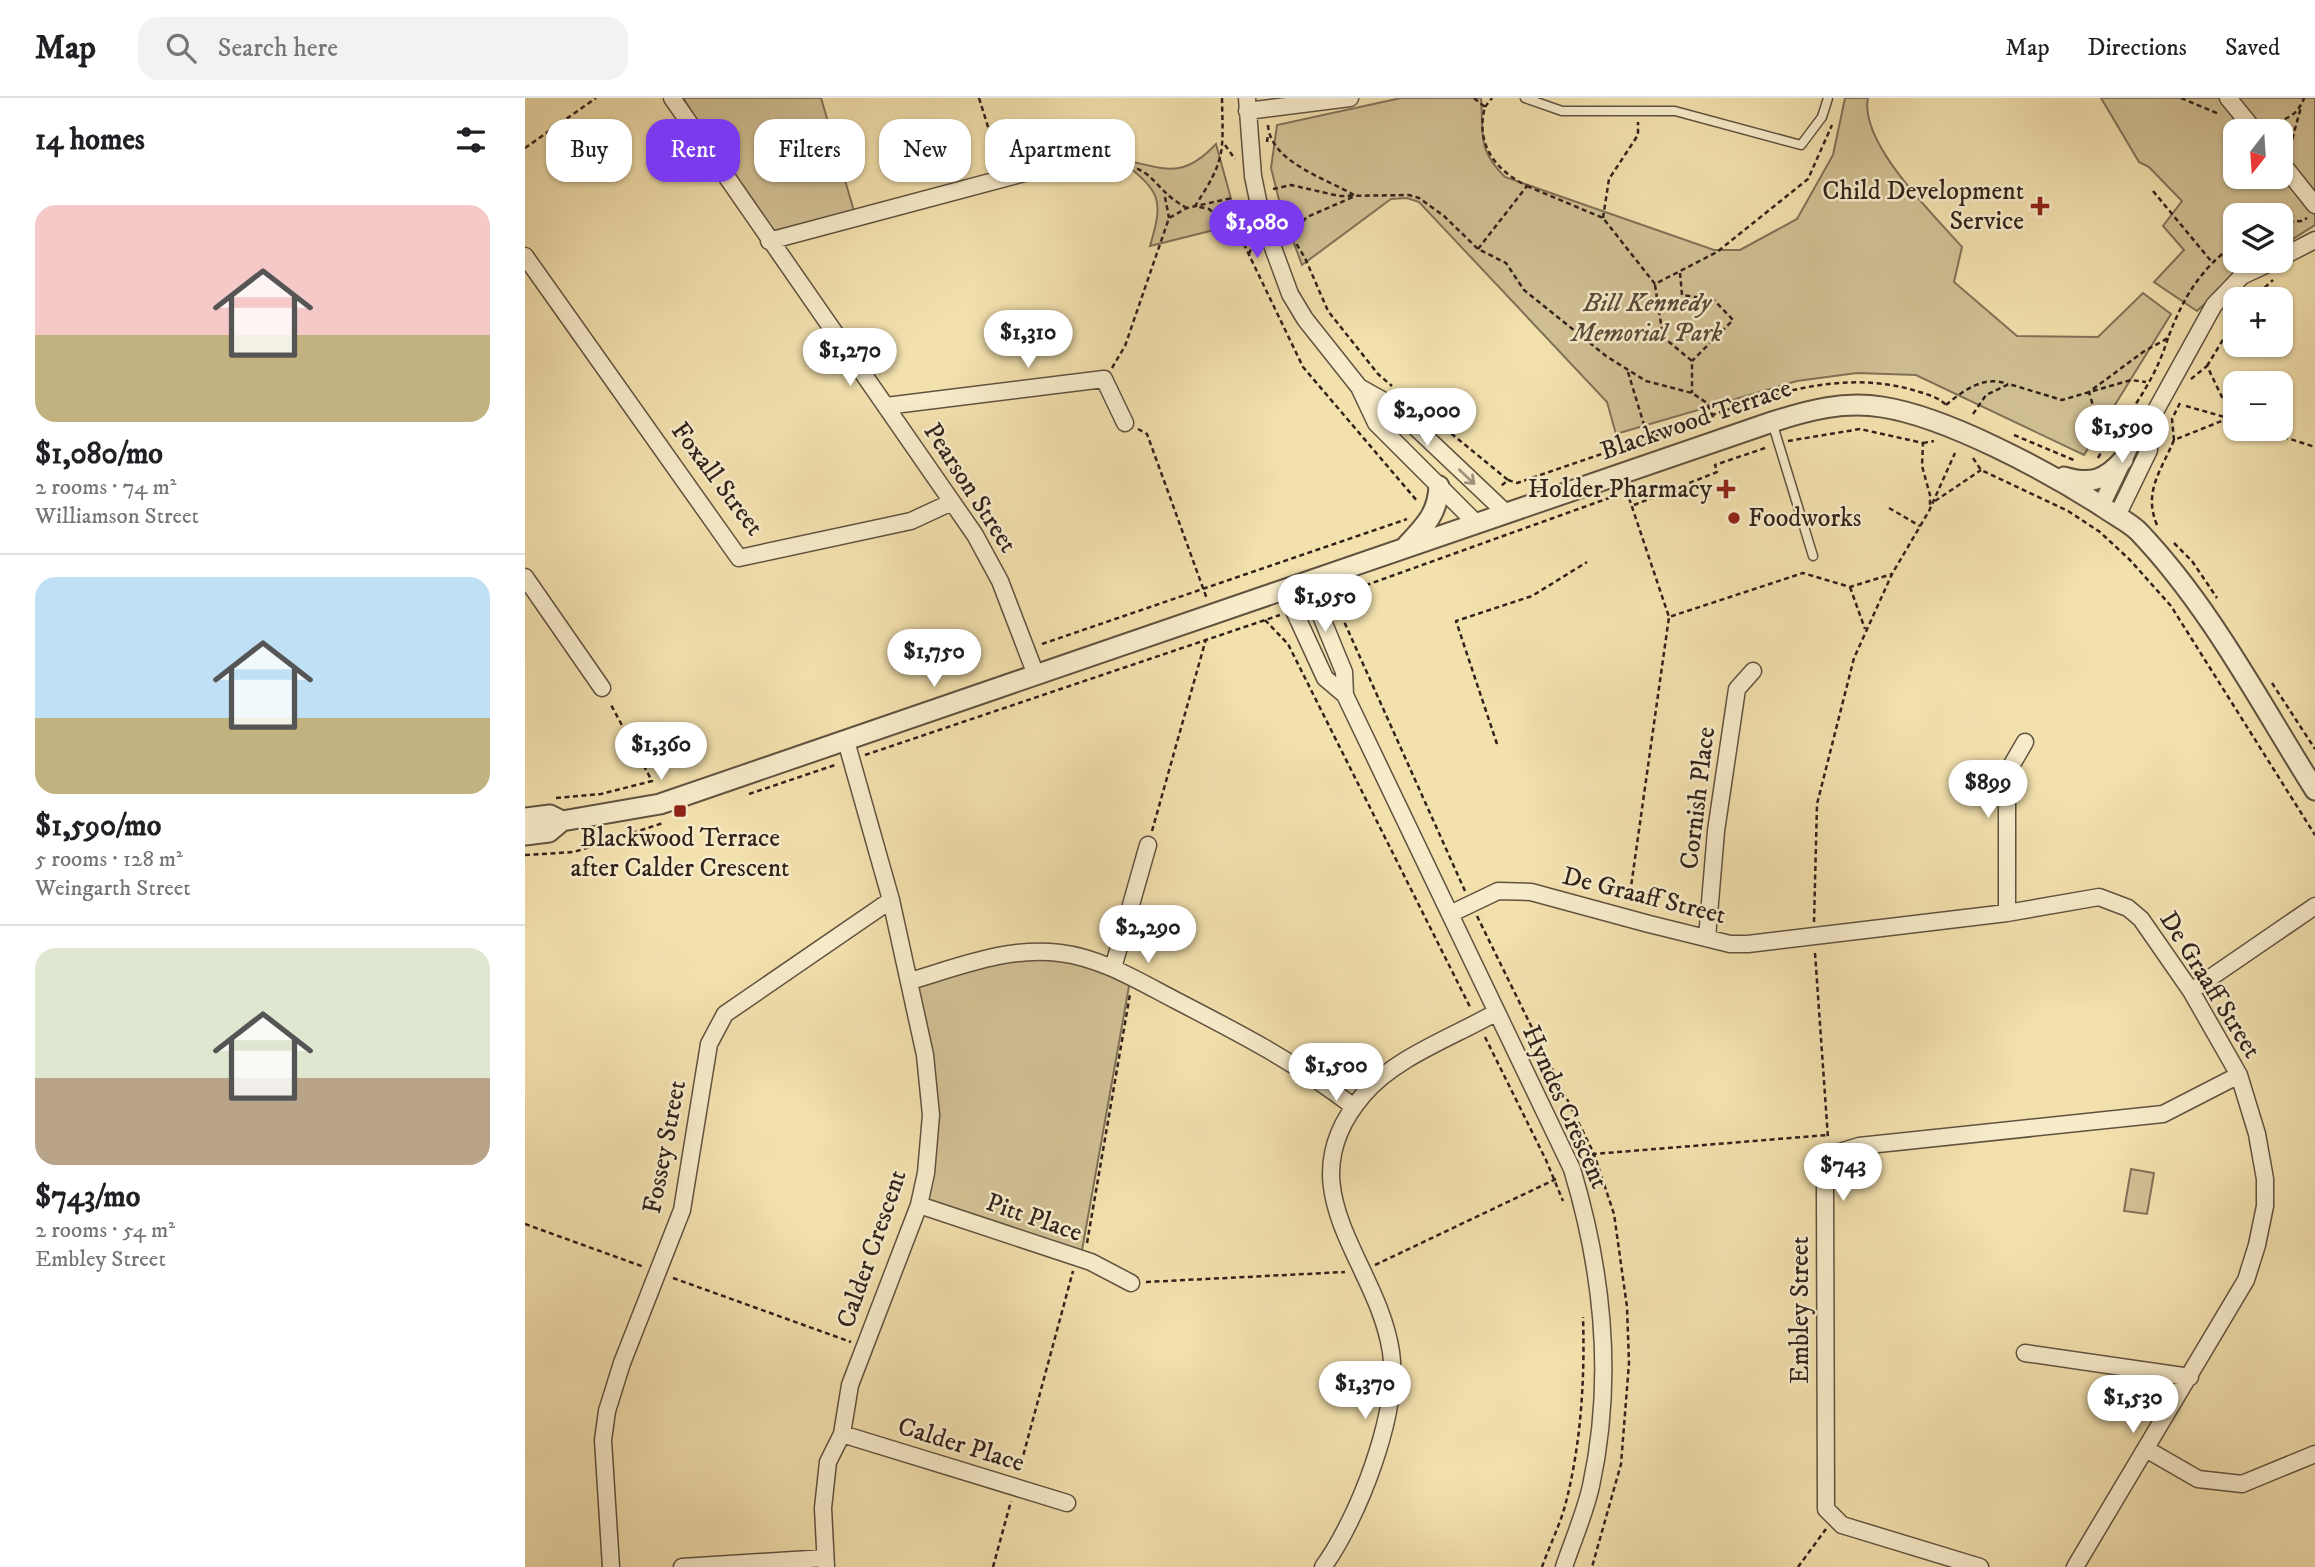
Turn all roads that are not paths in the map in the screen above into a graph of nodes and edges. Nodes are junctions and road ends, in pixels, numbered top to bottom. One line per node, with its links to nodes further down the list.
1 (672, 98): 12 (street, Pearson Street)
2 (1350, 98): 6 (street)
3 (1525, 98): 4 (lane)
4 (1828, 98)
5 (2228, 98): 7 (street)
6 (1247, 104): 16 (street)
7 (2252, 119)
8 (2293, 172): 10 (street)
9 (989, 182): 12 (street)
10 (2315, 205)
11 (2315, 240): 13 (street)
12 (769, 242): 17 (street, Pearson Street)
13 (2293, 251)
14 (525, 256): 24 (street, Foxall Street)
15 (2255, 273): 18 (street)
16 (1359, 387): 23 (street); 26 (street, one-way to 26)
17 (885, 406): 20 (street); 24 (street, Pearson Street)
18 (2151, 419): 21 (street); 25 (street)
19 (1772, 422): 22 (street, Blackwood Terrace); 26 (street, Blackwood Terrace); 29 (lane)
20 (1125, 423)
21 (2123, 460): 22 (street); 25 (street)
22 (2042, 471): 25 (street, Blackwood Terrace)
23 (1440, 486): 27 (street); 28 (street)
24 (952, 502): 34 (street, Pearson Street)
25 (2109, 511): 39 (street, Blackwood Terrace)
26 (1506, 513): 27 (street, Blackwood Terrace)
27 (1476, 523): 28 (street, Blackwood Terrace)
28 (1403, 548): 31 (street, Blackwood Terrace)
29 (1813, 556)
30 (525, 578): 35 (street)
31 (1307, 582): 32 (street, Blackwood Terrace); 36 (street, Hyndes Crescent)
32 (1284, 589): 34 (street, Blackwood Terrace); 36 (street, Hyndes Crescent)
33 (1753, 671): 48 (street, Cornish Place)
34 (1036, 675): 38 (street, Blackwood Terrace)
35 (602, 688)
36 (1345, 695): 47 (street, Hyndes Crescent)
37 (2025, 742): 46 (street)
38 (849, 750): 41 (street, Blackwood Terrace); 44 (street, Calder Crescent)
39 (2315, 790)
40 (525, 818): 41 (street, Blackwood Terrace)
41 (562, 821): 42 (street, Blackwood Terrace)
42 (525, 835)
43 (1148, 845): 49 (street)
44 (891, 900): 50 (street, Calder Crescent); 64 (street, Fossey Street)
45 (2315, 906): 51 (street)
46 (2007, 913): 48 (street, De Graaff Street); 51 (street, De Graaff Street)
47 (1450, 914): 48 (street, De Graaff Street); 52 (street, Hyndes Crescent)
48 (1707, 938)
49 (1113, 968): 50 (street); 54 (street)
50 (910, 981): 55 (street, Calder Crescent)
51 (2190, 991): 53 (street, De Graaff Street)
52 (1495, 1013): 54 (street); 67 (street, Hyndes Crescent)
53 (2239, 1074): 58 (street, De Graaff Street); 68 (street, Embley Street)
54 (1355, 1107): 66 (street)
55 (919, 1205): 56 (street, Pitt Place); 59 (street, Calder Crescent)
56 (1131, 1283)
57 (2025, 1353): 58 (street)
58 (2190, 1377): 60 (street, De Graaff Street)
59 (842, 1434): 62 (street, Calder Place); 63 (street, Calder Crescent)
60 (2146, 1449): 61 (street); 69 (street, De Graaff Street)
61 (2315, 1454)
62 (1067, 1503)
63 (826, 1562): 65 (street)
64 (611, 1567)
65 (682, 1567)
66 (1323, 1567)
67 (1564, 1567)
68 (1980, 1567)
69 (2075, 1567)

